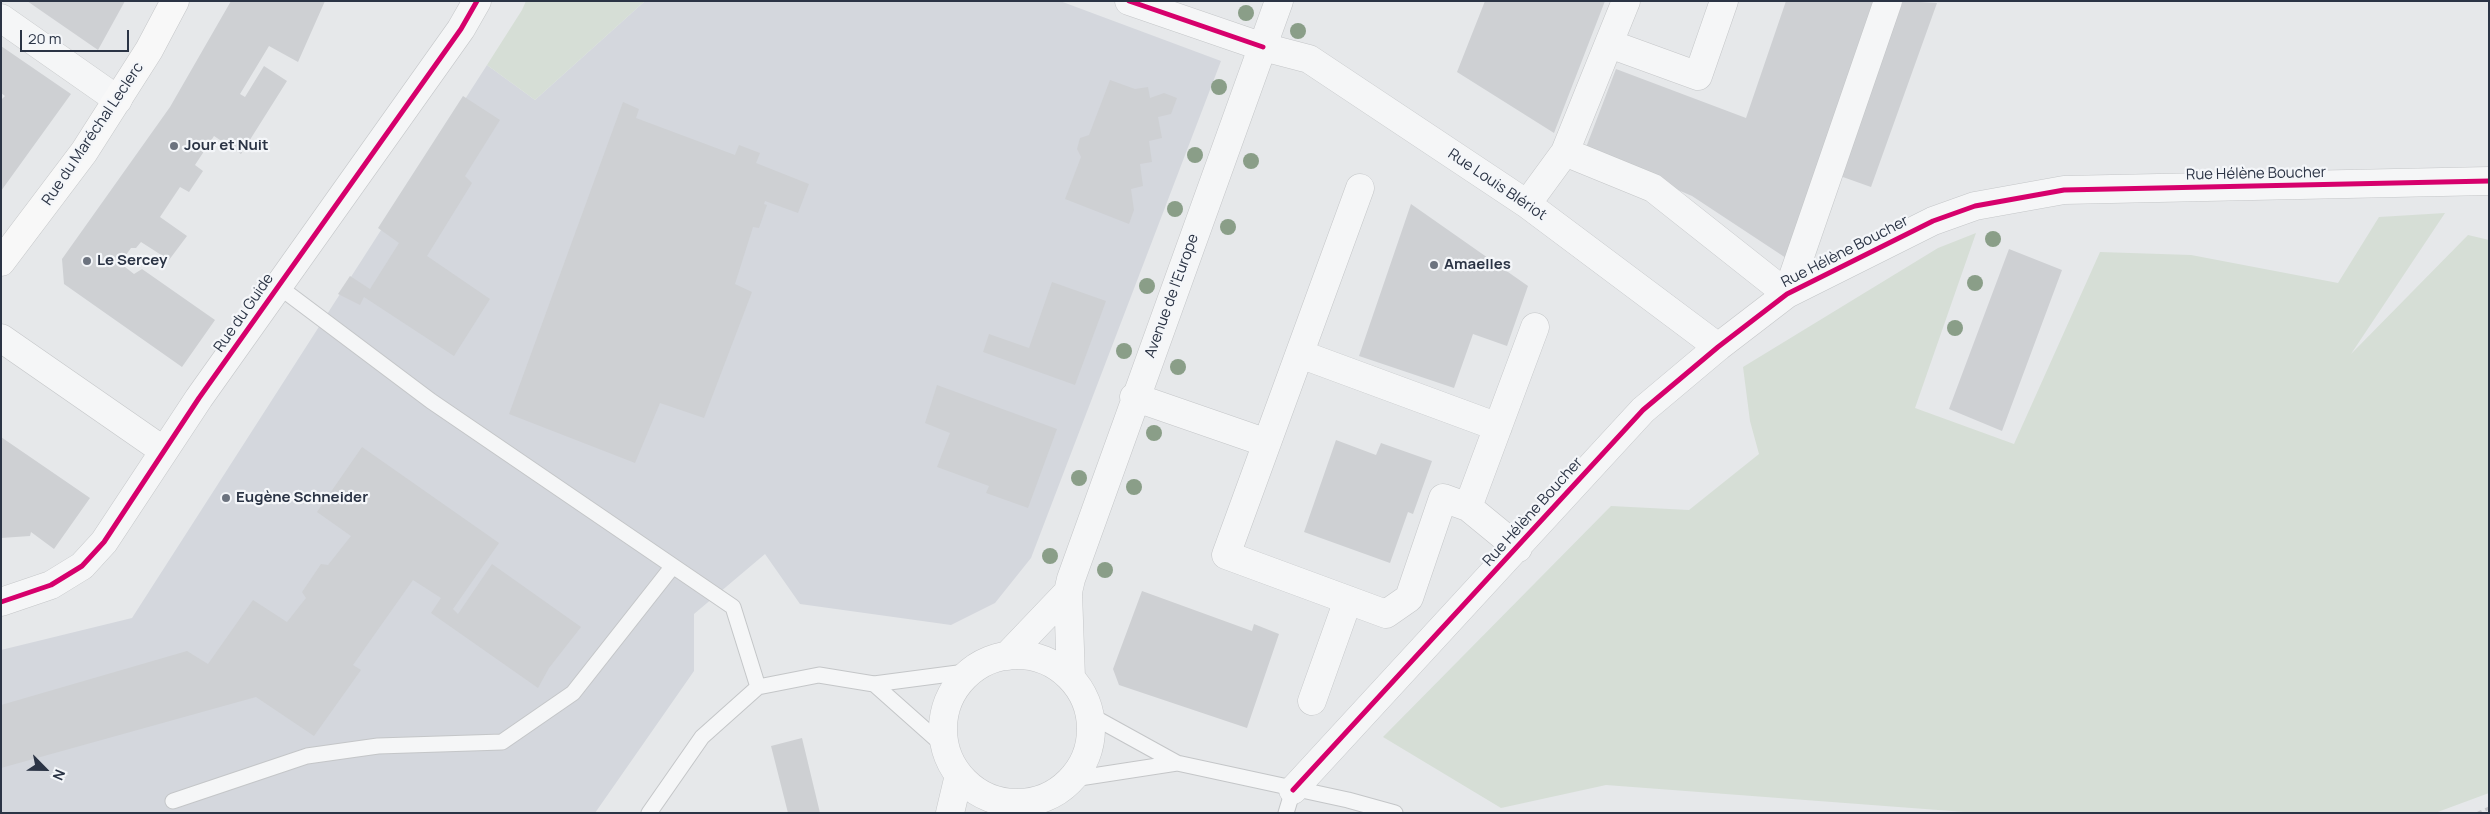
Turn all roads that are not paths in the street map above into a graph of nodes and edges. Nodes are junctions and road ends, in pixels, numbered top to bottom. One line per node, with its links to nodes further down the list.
1 (175, 1): 11 (main road, Rue du Maréchal Leclerc)
2 (478, 1): 17 (street, Rue du Guide)
3 (1129, 1): 10 (street, Rue Louis Blériot)
4 (1280, 1): 10 (street, Avenue de l'Europe)
5 (1626, 1): 9 (street)
6 (1724, 1): 9 (street)
7 (1888, 1): 18 (street)
8 (1, 18): 11 (street)
9 (1610, 44): 12 (street)
10 (1263, 47): 15 (street, Rue Louis Blériot); 23 (street, Avenue de l'Europe)
11 (118, 100): 16 (main road, Rue du Maréchal Leclerc)
12 (1565, 152): 15 (street); 18 (street)
13 (2489, 181): 18 (street, Rue Hélène Boucher)
14 (1360, 188): 22 (street)
15 (1527, 204): 21 (street, Rue Louis Blériot)
16 (1, 262)
17 (278, 286): 26 (street, Rue du Guide); 29 (lane)
18 (1787, 294): 21 (street, Rue Hélène Boucher)
19 (1535, 327): 24 (street)
20 (1, 338): 26 (street)
21 (1718, 347): 28 (street, Rue Hélène Boucher)
22 (1300, 354): 24 (street); 25 (street)
23 (1134, 398): 25 (street); 30 (street, Avenue de l'Europe)
24 (1498, 427): 27 (street)
25 (1267, 443): 31 (street)
26 (164, 451): 32 (street, Rue du Guide)
27 (1468, 506): 28 (street); 31 (street)
28 (1518, 548): 45 (street, Rue Hélène Boucher)
29 (673, 566): 37 (lane); 44 (lane)
30 (1068, 592): 33 (street, Avenue de l'Europe); 35 (street, Avenue de l'Europe)
31 (1348, 600): 38 (street)
32 (1, 602)
33 (1007, 656): 34 (street); 35 (street)
34 (973, 670): 36 (lane); 40 (street)
35 (1071, 678): 39 (street)
36 (874, 684): 37 (lane); 40 (lane)
37 (758, 686): 47 (lane)
38 (1312, 701)
39 (1090, 715): 41 (lane); 43 (street)
40 (946, 748): 42 (street)
41 (1177, 763): 43 (lane); 45 (lane)
42 (959, 776): 46 (street); 48 (street)
43 (1073, 779): 46 (street)
44 (173, 801)
45 (1289, 801): 49 (lane)
46 (1013, 808)
47 (648, 813)
48 (950, 813)
49 (1395, 813)

